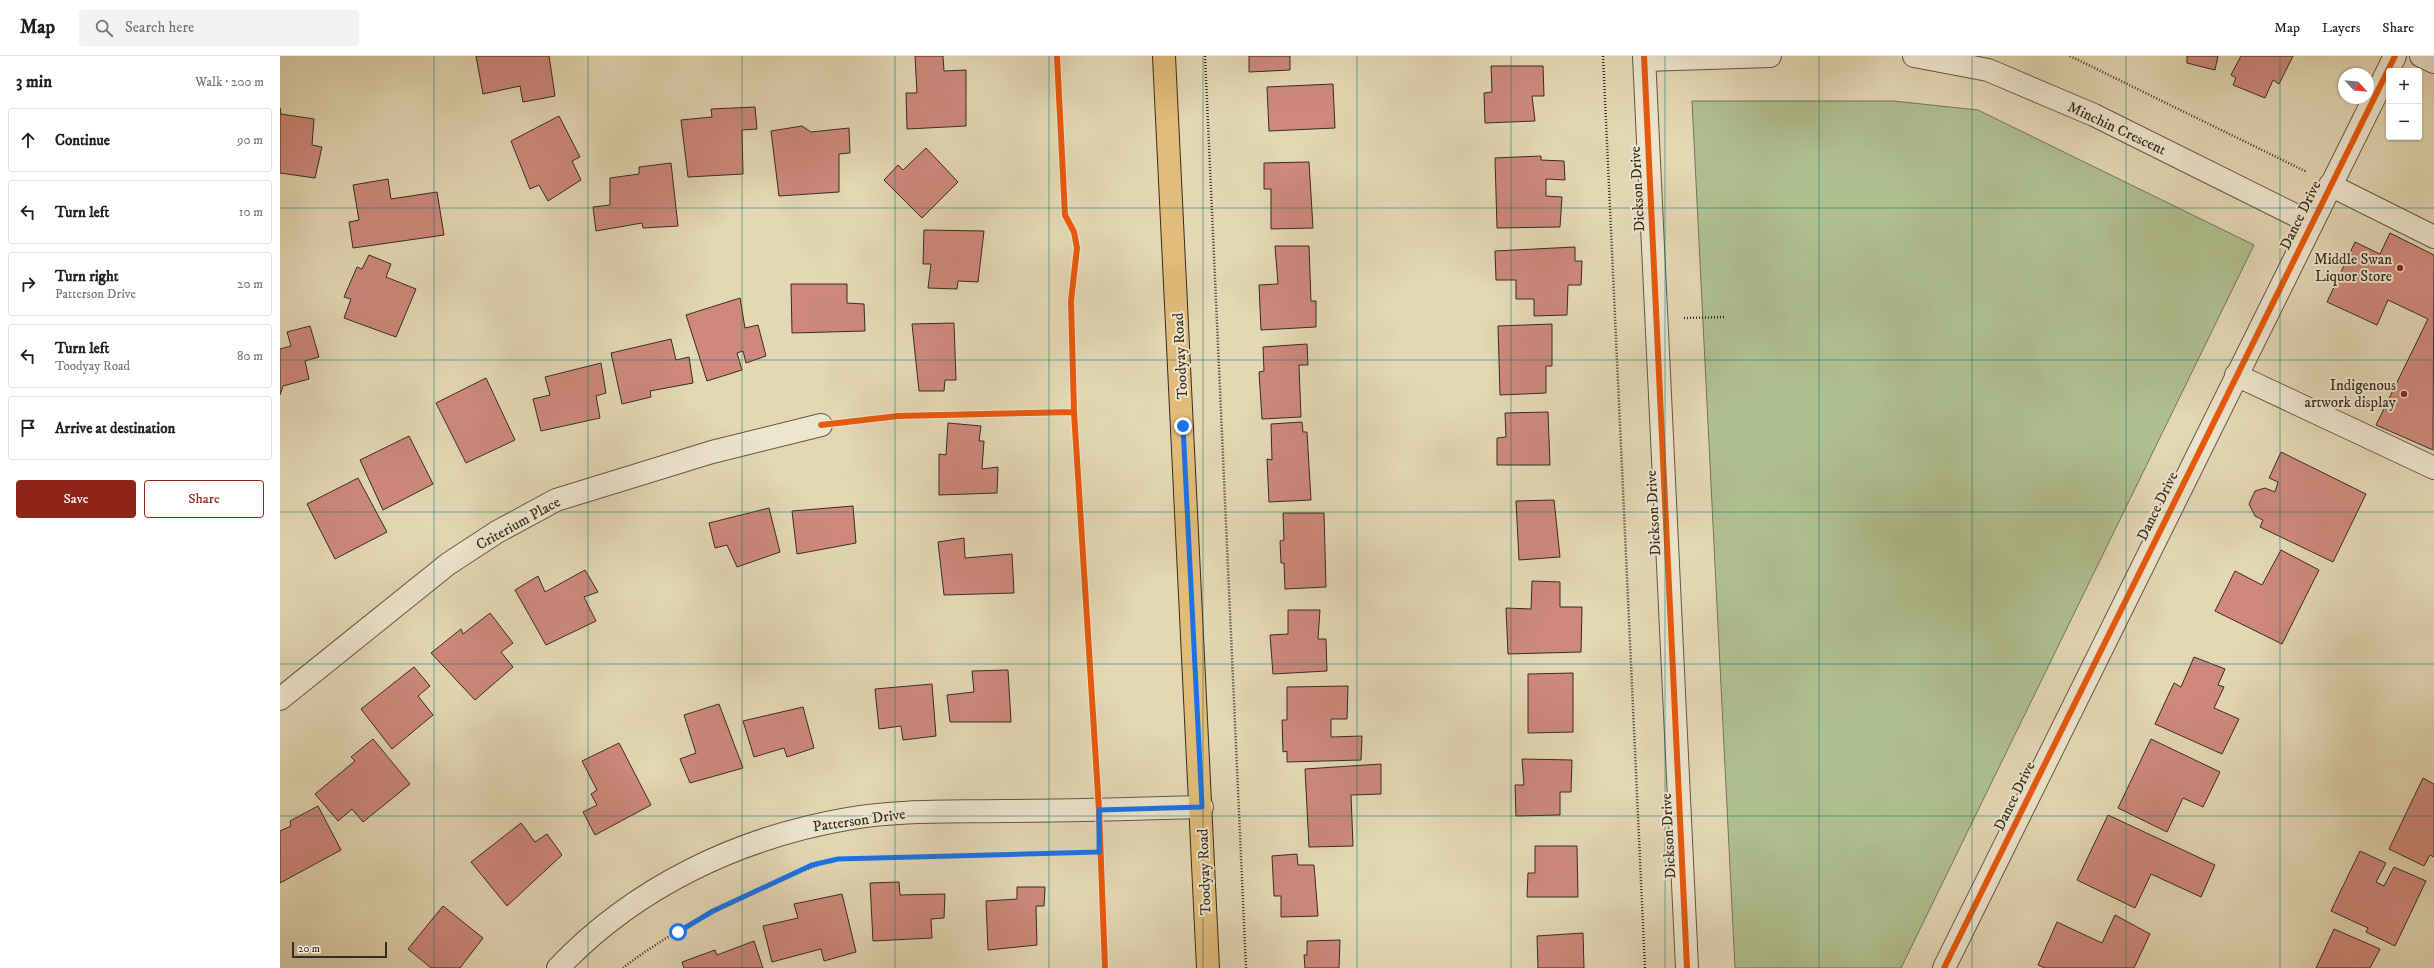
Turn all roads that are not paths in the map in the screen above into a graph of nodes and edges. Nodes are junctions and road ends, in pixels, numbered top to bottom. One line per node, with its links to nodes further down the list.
1 (1164, 56): 16 (main road, Toodyay Road)
2 (1770, 56): 6 (street)
3 (1914, 56): 8 (street, Minchin Crescent)
4 (2395, 56): 9 (street, Dance Drive)
5 (2421, 56): 7 (street)
6 (1644, 58): 19 (street, Dickson Drive)
7 (2434, 62)
8 (1991, 63): 10 (street, Minchin Crescent)
9 (2330, 185): 10 (street, Dance Drive); 11 (street)
10 (2311, 223): 12 (street, Dance Drive)
11 (2434, 237)
12 (2236, 375): 14 (street); 20 (street, Dance Drive)
13 (821, 426): 15 (street, Criterium Place)
14 (2434, 468)
15 (280, 699)
16 (1202, 807): 17 (street, Patterson Drive); 18 (main road, Toodyay Road)
17 (558, 968)
18 (1208, 968)
19 (1687, 968)
20 (1944, 968)

